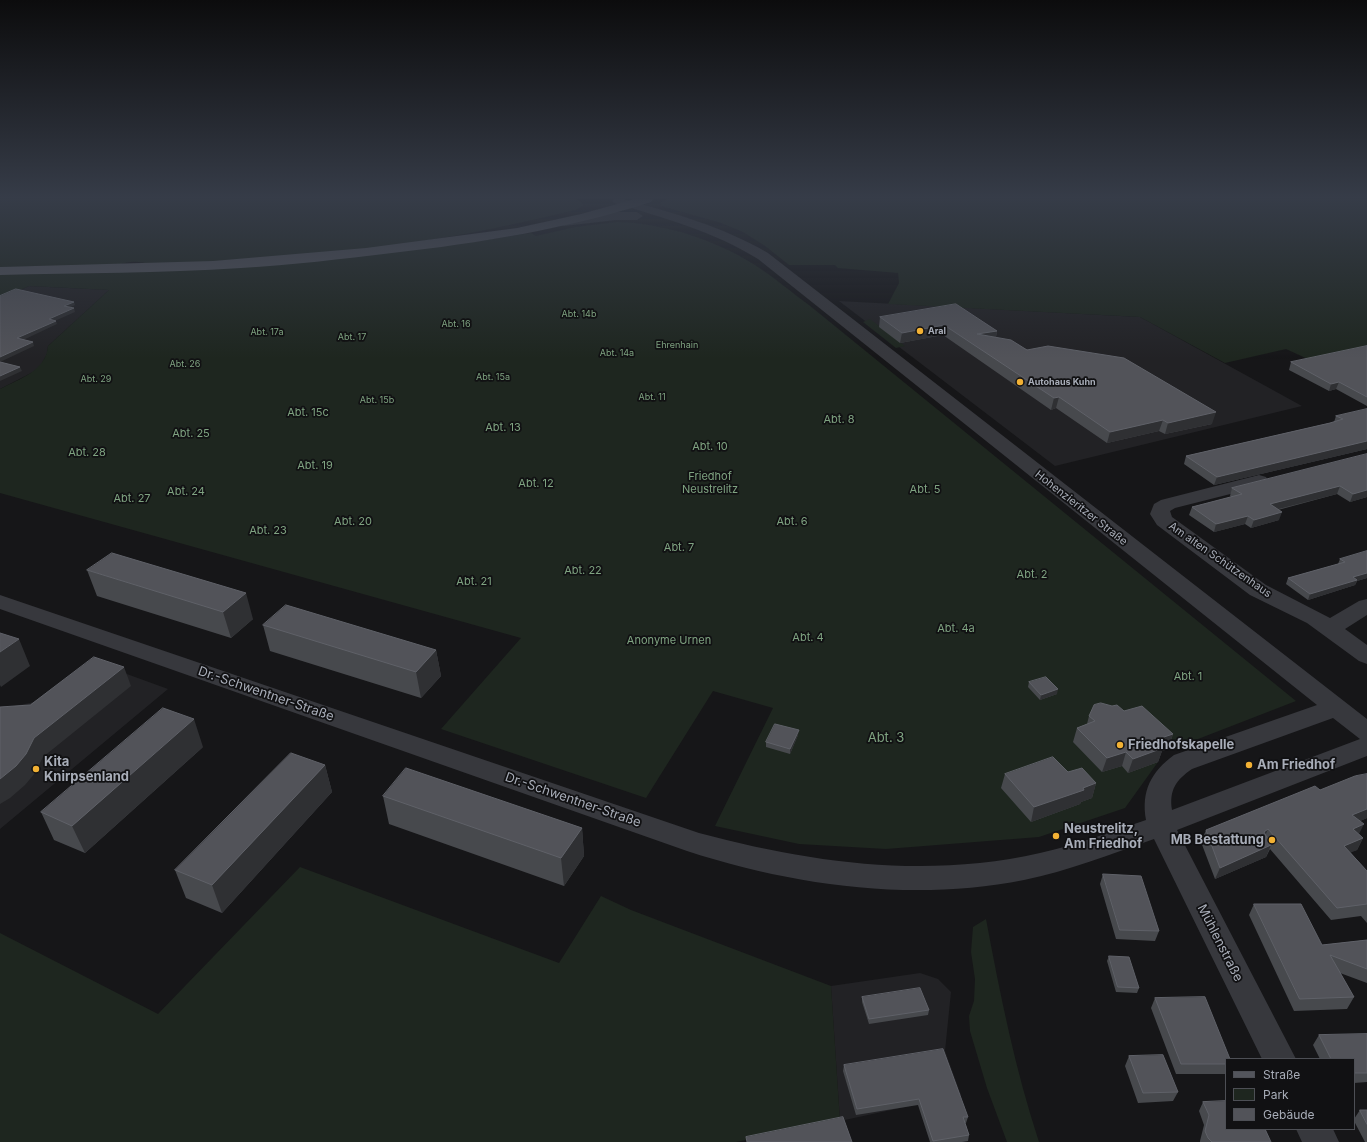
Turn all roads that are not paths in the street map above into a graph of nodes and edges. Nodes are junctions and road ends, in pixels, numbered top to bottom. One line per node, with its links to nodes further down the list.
1 (361, 252): 4 (main road)
2 (746, 252): 5 (street, Hohenzieritzer Straße)
3 (757, 252): 5 (street, Hohenzieritzer Straße)
4 (0, 271)
5 (795, 283): 11 (street, Hohenzieritzer Straße)
6 (1275, 477): 9 (street, Am alten Schützenhaus)
7 (0, 602): 13 (street, Dr.-Schwentner-Straße)
8 (1367, 606): 9 (street)
9 (1329, 628): 10 (street, Am alten Schützenhaus)
10 (1367, 656)
11 (1335, 708): 12 (street, Hohenzieritzer Straße); 13 (street)
12 (1365, 733): 13 (street, Dr.-Schwentner-Straße)
13 (1161, 826): 14 (street, Mühlenstraße)
14 (1278, 1058)
15 (1315, 1130): 16 (street)
16 (1321, 1142)

